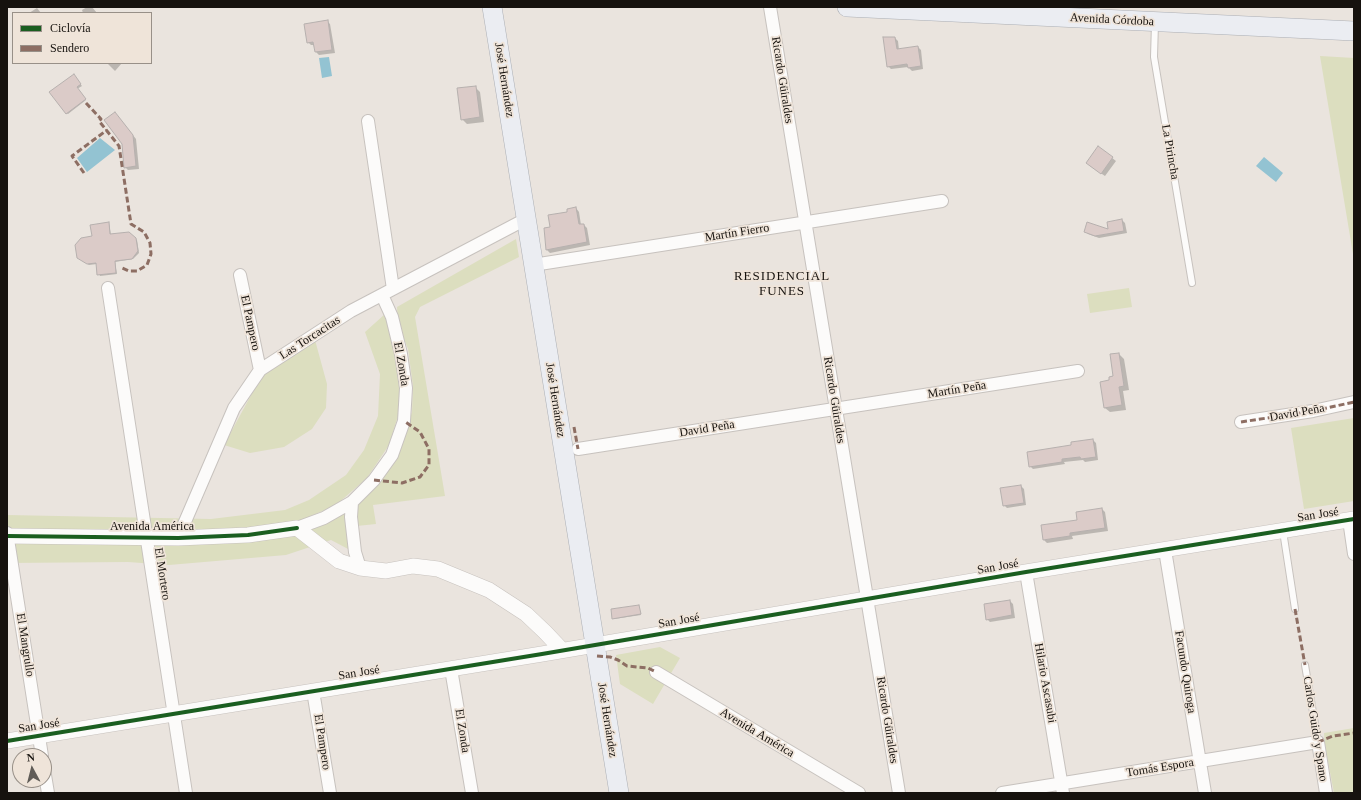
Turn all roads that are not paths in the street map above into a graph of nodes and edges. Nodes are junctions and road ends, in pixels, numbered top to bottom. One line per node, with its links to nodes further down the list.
1 (492, 7): 9 (main road, José Hernández)
2 (770, 7): 10 (street, Ricardo Güiraldes)
3 (846, 7): 4 (main road, Avenida Córdoba)
4 (1043, 12): 5 (main road, Avenida Córdoba)
5 (1155, 22): 6 (main road, Avenida Córdoba); 13 (lane, La Pirincha)
6 (1354, 31)
7 (368, 121): 15 (street)
8 (942, 201): 10 (street, Martín Fierro)
9 (526, 219): 11 (main road, José Hernández); 15 (street, Las Torcacitas)
10 (805, 222): 11 (street, Martín Fierro); 20 (street, Ricardo Güiraldes)
11 (533, 265): 36 (main road, José Hernández)
12 (240, 275): 17 (street, El Pampero)
13 (1192, 283)
14 (108, 288): 28 (street, El Mortero)
15 (392, 289): 16 (street, Las Torcacitas)
16 (382, 295): 17 (street, Las Torcacitas); 23 (street, El Zonda)
17 (260, 370): 29 (street, Las Torcacitas)
18 (1078, 370): 20 (street, Martín Peña)
19 (1354, 402): 21 (street, David Peña)
20 (836, 409): 22 (street, David Peña); 34 (street, Ricardo Güiraldes)
21 (1241, 422)
22 (578, 449)
23 (352, 502): 25 (street, El Zonda); 32 (street)
24 (1351, 520): 26 (street, San José); 31 (street)
25 (298, 528): 29 (street, Avenida América); 32 (street)
26 (1283, 531): 30 (street, San José); 35 (lane)
27 (7, 535): 28 (street, Avenida América); 43 (street, El Mangrullo)
28 (146, 538): 29 (street, Avenida América); 42 (street, El Mortero)
29 (178, 538)
30 (1165, 550): 33 (street, San José); 47 (street, Facundo Quiroga)
31 (1354, 554)
32 (360, 568): 37 (street)
33 (1026, 572): 34 (street, San José); 48 (street, Hilario Ascasubi)
34 (867, 599): 36 (street, San José); 54 (street, Ricardo Güiraldes)
35 (1295, 608)
36 (595, 645): 37 (street, San José); 52 (main road, José Hernández)
37 (562, 650): 39 (street, San José)
38 (1305, 665): 45 (lane, Carlos Guido y Spano)
39 (451, 669): 41 (street, San José); 51 (street, El Zonda)
40 (656, 672): 53 (street, Avenida América)
41 (313, 691): 42 (street, San José); 50 (street, El Pampero)
42 (174, 714): 43 (street, San José); 49 (street, El Mortero)
43 (39, 736): 44 (street, San José); 46 (street, El Mangrullo)
44 (7, 741)
45 (1318, 742): 47 (street, Tomás Espora); 57 (street, Carlos Guido y Spano)
46 (41, 748)
47 (1200, 761): 48 (street, Tomás Espora); 56 (street, Facundo Quiroga)
48 (1062, 788): 55 (street, Tomás Espora)
49 (186, 793)
50 (330, 793)
51 (472, 793)
52 (619, 793)
53 (859, 793)
54 (898, 793)
55 (1002, 793)
56 (1205, 793)
57 (1326, 793)

